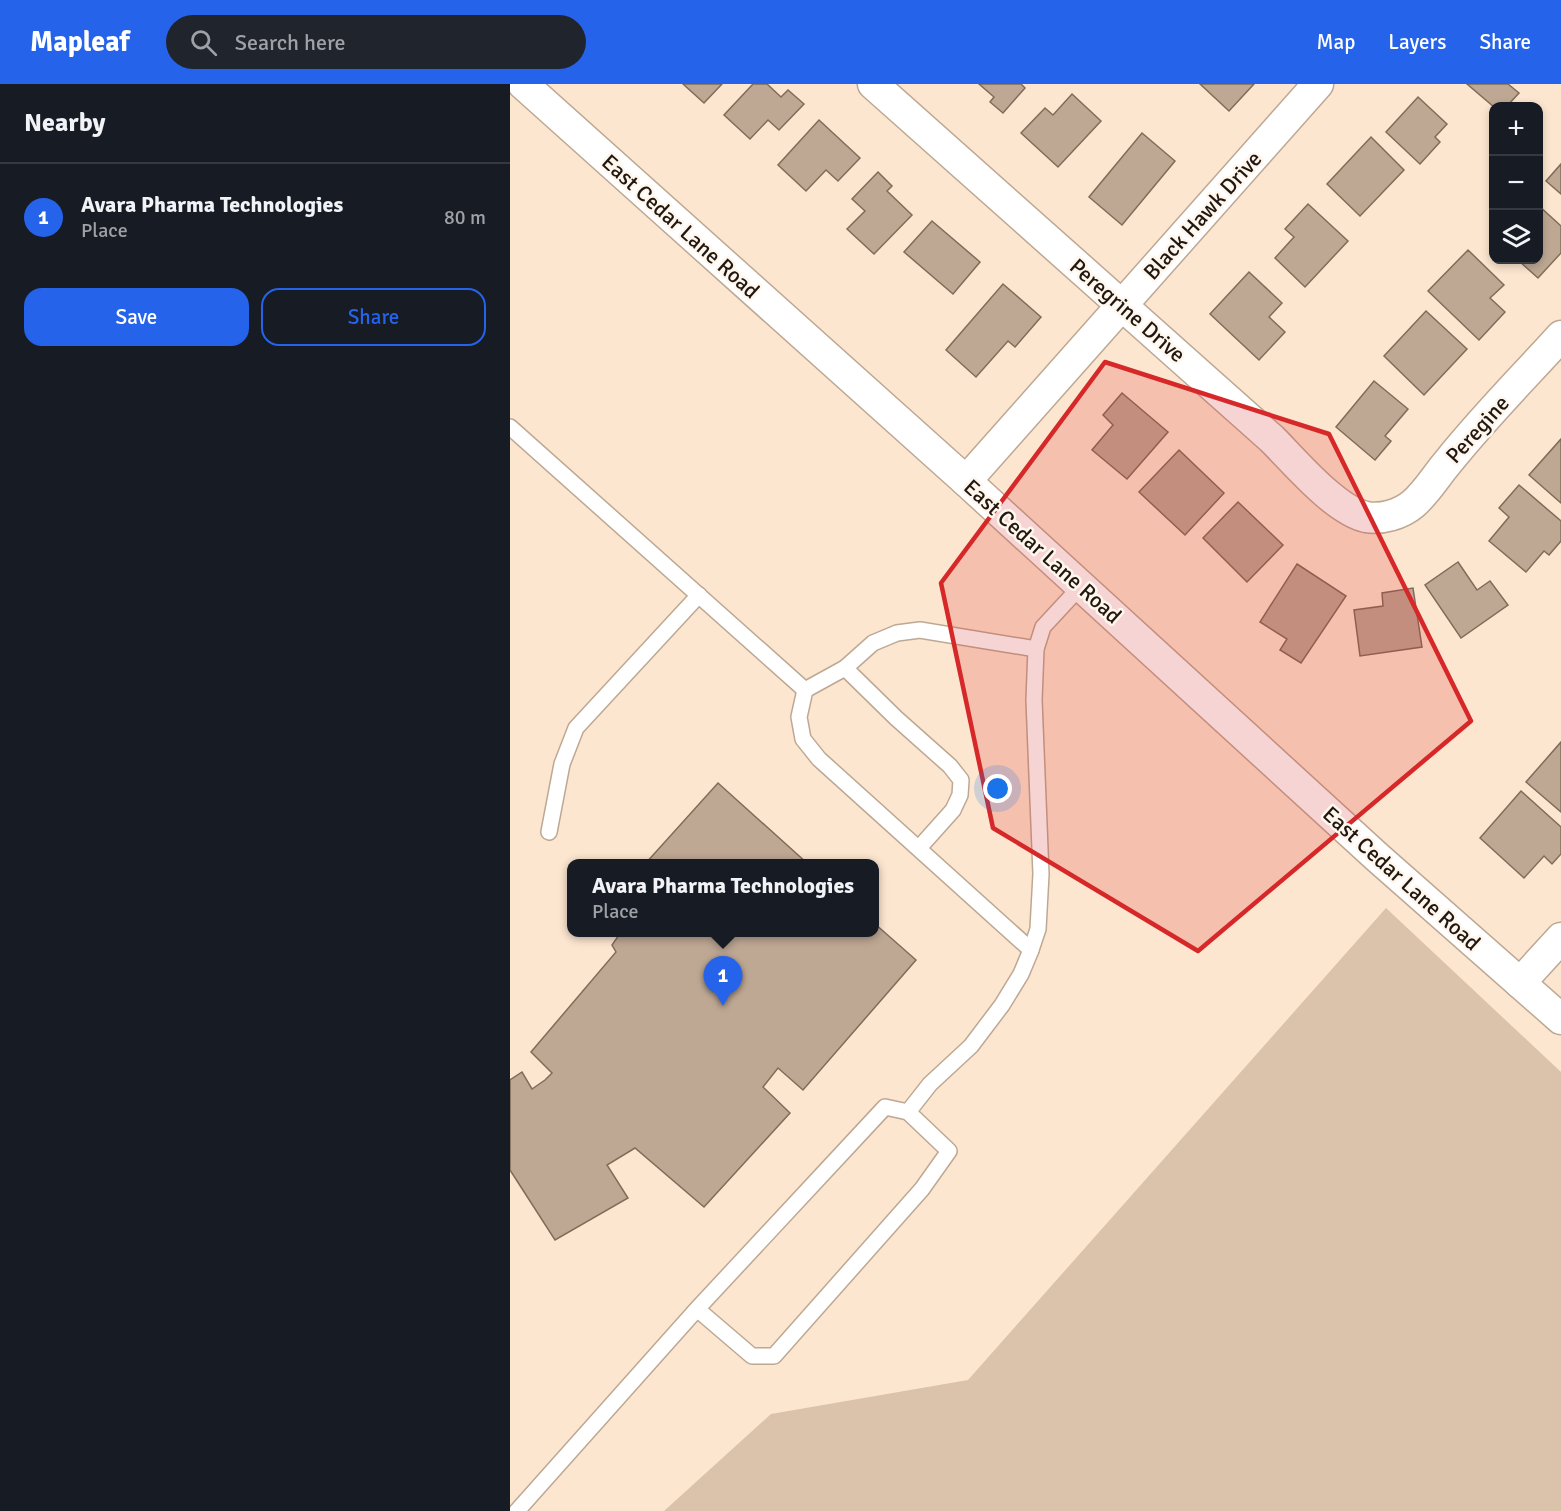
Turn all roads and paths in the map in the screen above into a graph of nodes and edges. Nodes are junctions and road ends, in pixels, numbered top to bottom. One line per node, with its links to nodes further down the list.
1 (523, 84): 7 (street, East Cedar Lane Road)
2 (873, 84): 4 (street, Peregrine Drive)
3 (1318, 84): 4 (street, Black Hawk Drive)
4 (1122, 305): 7 (street, Black Hawk Drive); 8 (street, Peregrine Drive)
5 (1561, 336): 8 (street, Peregine)
6 (510, 427): 10 (lane)
7 (966, 481): 9 (street, East Cedar Lane Road)
8 (1390, 516)
9 (1081, 586): 11 (lane); 18 (street, East Cedar Lane Road)
10 (699, 595): 13 (lane); 14 (lane)
11 (1036, 649): 12 (lane); 17 (lane)
12 (844, 668): 13 (lane); 15 (lane)
13 (805, 690): 15 (lane)
14 (549, 832)
15 (919, 848): 17 (lane)
16 (1561, 938): 18 (street)
17 (1032, 950): 20 (lane)
18 (1520, 983): 19 (street, East Cedar Lane Road)
19 (1561, 1019)
20 (908, 1113): 21 (lane); 21 (lane)
21 (697, 1310): 22 (lane)
22 (517, 1511)

